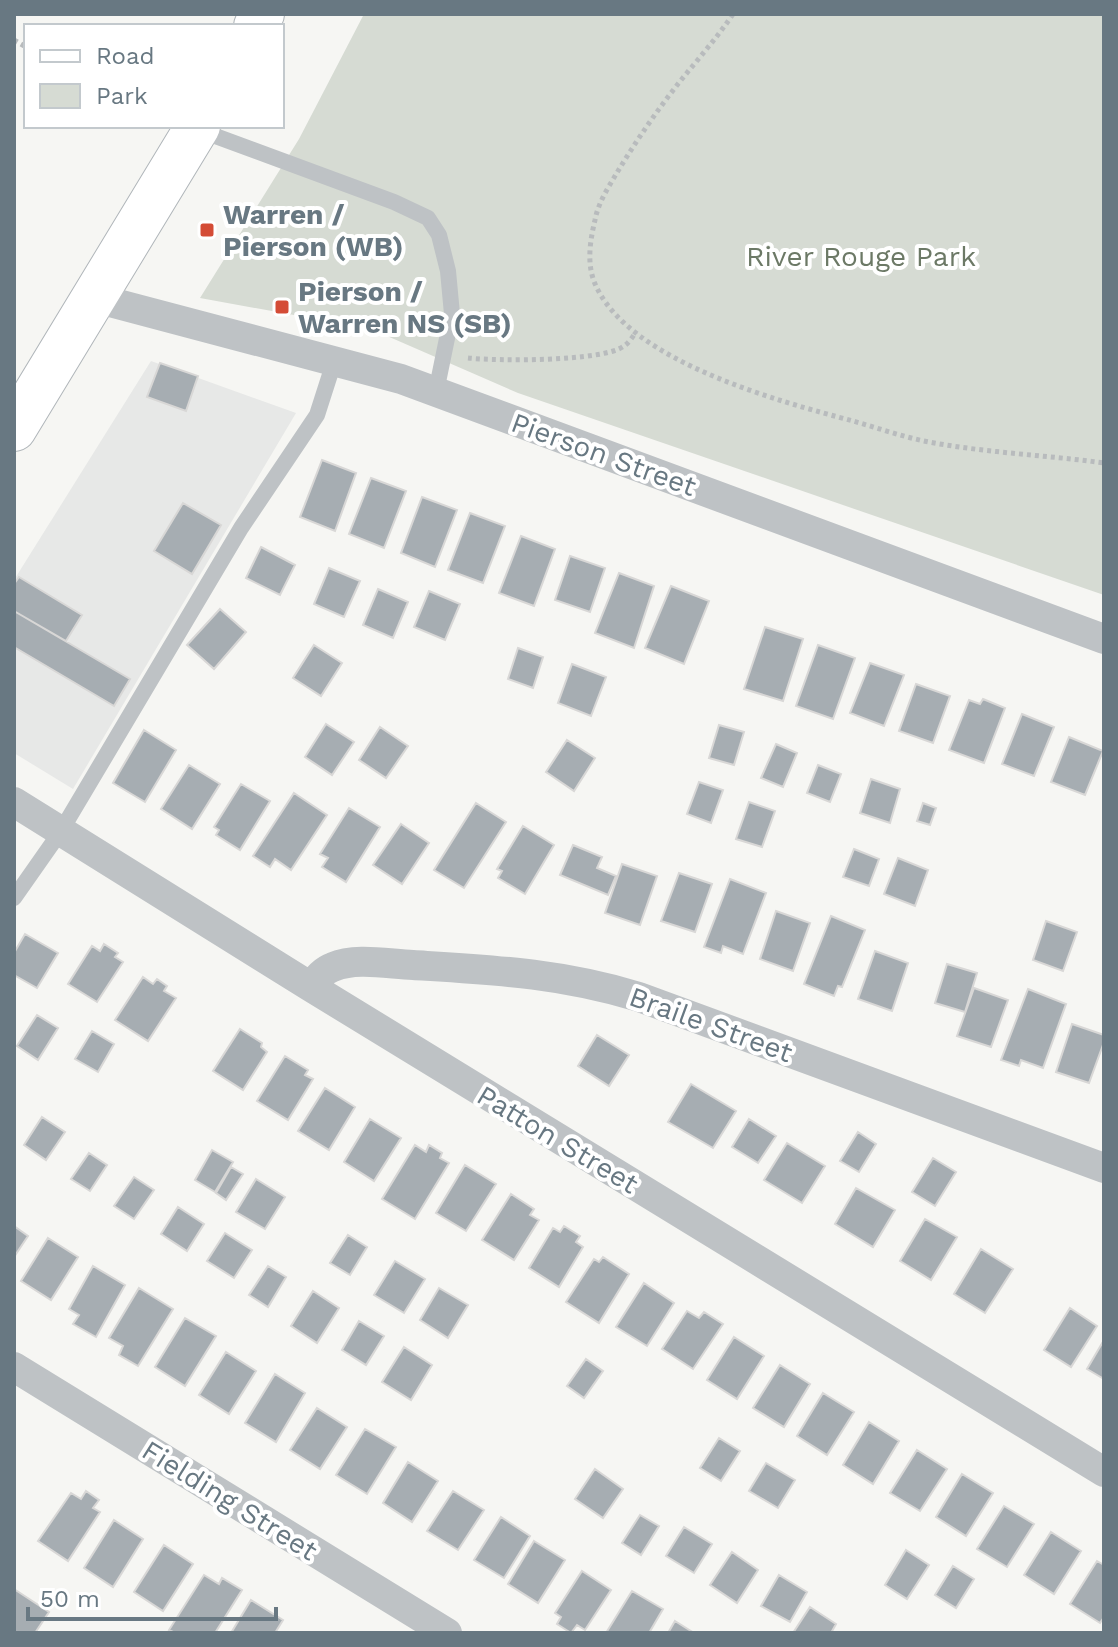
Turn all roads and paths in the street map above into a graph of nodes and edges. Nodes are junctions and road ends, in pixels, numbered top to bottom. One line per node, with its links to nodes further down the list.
1 (733, 14): 5 (path)
2 (196, 128): 4 (main road)
3 (200, 128): 6 (lane)
4 (95, 298): 7 (street, Pierson Street); 9 (main road)
5 (636, 332): 6 (path); 10 (path)
6 (443, 356): 8 (lane)
7 (334, 362): 8 (street, Pierson Street); 13 (lane)
8 (436, 392): 11 (street, Pierson Street)
9 (14, 429)
10 (1104, 463)
11 (1104, 639)
12 (14, 802): 13 (street, Patton Street)
13 (61, 831): 14 (lane); 15 (street, Patton Street)
14 (14, 898)
15 (311, 987): 16 (street, Braile Street); 18 (street, Patton Street)
16 (1104, 1168)
17 (14, 1367): 19 (street, Fielding Street)
18 (1104, 1472)
19 (447, 1633)

